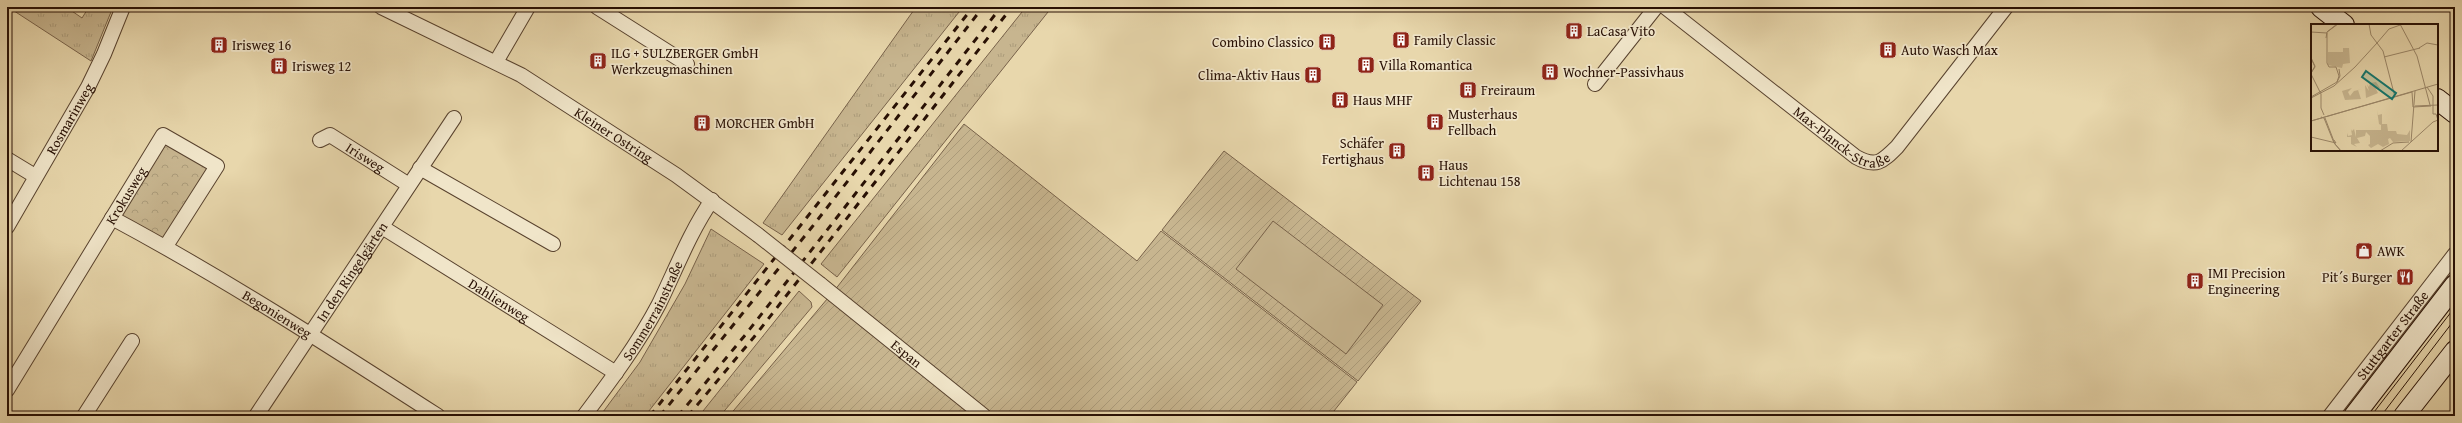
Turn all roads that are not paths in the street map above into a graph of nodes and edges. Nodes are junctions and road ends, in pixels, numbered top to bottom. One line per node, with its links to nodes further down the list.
1 (123, 7): 17 (street, Rosmarinweg)
2 (381, 7): 8 (street, Kleiner Ostring)
3 (528, 7): 8 (street)
4 (597, 7): 9 (street)
5 (1656, 7): 10 (street)
6 (1665, 7): 7 (street, Max-Planck-Straße)
7 (2006, 7)
8 (496, 62): 19 (street, Kleiner Ostring)
9 (687, 64)
10 (1595, 84)
11 (2438, 100): 12 (main road)
12 (2455, 113)
13 (454, 118): 16 (street, In den Ringelgärten)
14 (320, 140): 18 (street, Irisweg)
15 (7, 160): 17 (street)
16 (420, 168): 18 (street, In den Ringelgärten); 23 (street)
17 (35, 176): 21 (street, Rosmarinweg)
18 (409, 185): 22 (street, In den Ringelgärten)
19 (712, 200): 27 (street, Kleiner Ostring, bridge); 31 (street, Sommerrainstraße)
20 (112, 218): 24 (street, Begonienweg); 24 (street, Krokusweg); 32 (street, Krokusweg)
21 (7, 227)
22 (382, 228): 28 (street, In den Ringelgärten); 31 (street, Dahlienweg)
23 (553, 244)
24 (166, 246): 28 (street, Begonienweg)
25 (2455, 254): 38 (street, Stuttgarter Straße)
26 (2455, 285): 39 (main road, Stuttgarter Straße)
27 (824, 287): 37 (street, Espan)
28 (310, 334): 34 (street, In den Ringelgärten); 35 (street, Begonienweg)
29 (132, 341): 33 (street)
30 (2455, 351): 40 (main road)
31 (616, 373): 36 (street, Sommerrainstraße)
32 (7, 390)
33 (84, 416)
34 (256, 416)
35 (438, 416)
36 (584, 416)
37 (984, 416)
38 (2330, 416)
39 (2354, 416)
40 (2404, 416)

